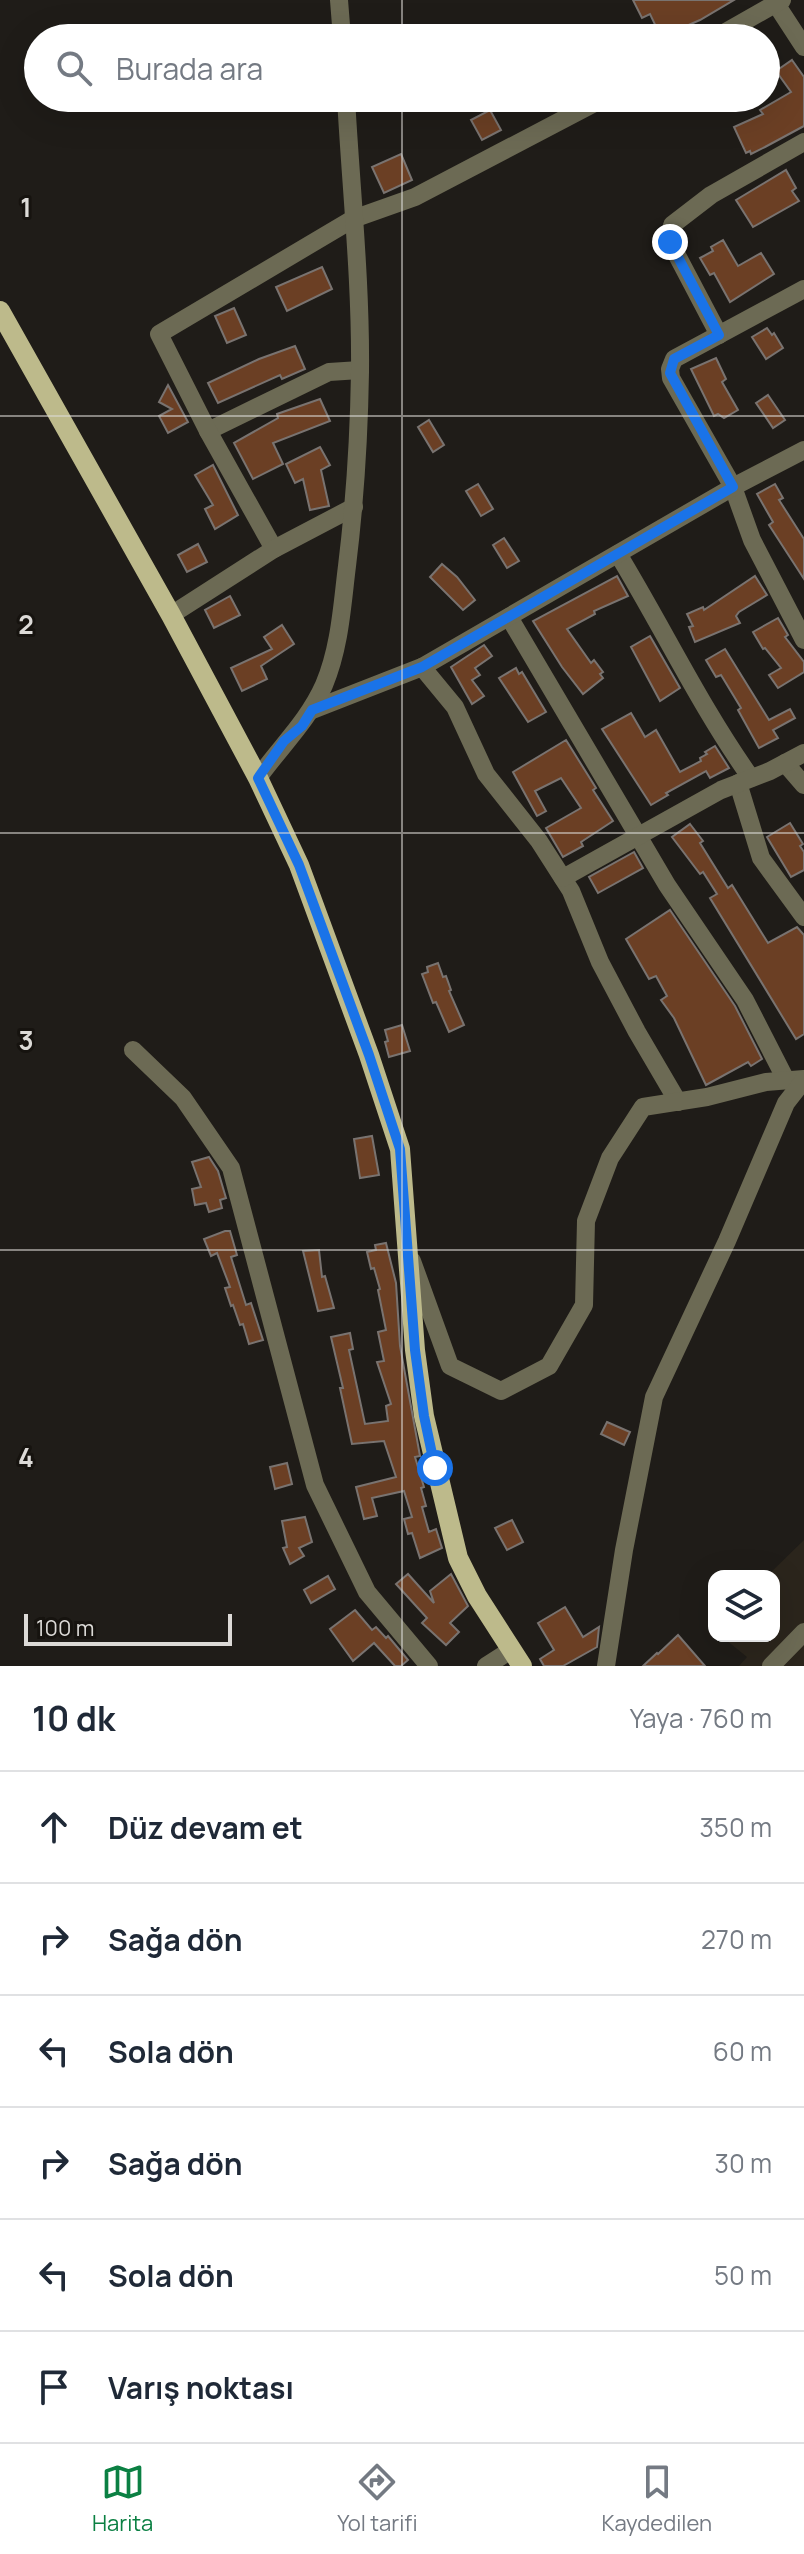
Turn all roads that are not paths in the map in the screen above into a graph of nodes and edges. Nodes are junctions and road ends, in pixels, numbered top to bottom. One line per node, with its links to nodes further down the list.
1 (339, 0): 3 (street)
2 (779, 2): 4 (street); 5 (street)
3 (341, 24)
4 (740, 24)
5 (804, 47)
6 (347, 112): 9 (street)
7 (577, 112): 9 (street)
8 (804, 142): 12 (street)
9 (353, 219): 13 (street); 14 (street)
10 (804, 289): 12 (street)
11 (0, 311): 20 (main road)
12 (719, 335): 16 (street)
13 (360, 370): 14 (street); 17 (street)
14 (208, 431): 18 (street)
15 (804, 450): 16 (street)
16 (733, 487): 19 (street); 22 (street)
17 (354, 507): 18 (street); 24 (street)
18 (274, 549): 20 (street)
19 (618, 554): 21 (street); 28 (street)
20 (171, 615): 27 (main road)
21 (509, 617): 23 (street); 30 (street)
22 (803, 634)
23 (422, 667): 24 (street); 31 (street)
24 (312, 710): 27 (street)
25 (804, 753): 26 (street)
26 (785, 763): 28 (street); 29 (street)
27 (258, 778): 36 (main road)
28 (745, 781): 30 (street); 32 (street)
29 (804, 785)
30 (640, 835): 31 (street); 34 (street)
31 (563, 878): 35 (street)
32 (804, 917)
33 (133, 1050): 39 (street)
34 (798, 1080): 35 (street); 41 (street)
35 (678, 1102): 36 (street)
36 (408, 1251): 38 (main road)
37 (804, 1632): 42 (street)
38 (516, 1658): 40 (street)
39 (429, 1666)
40 (486, 1666)
41 (606, 1666)
42 (771, 1666)

